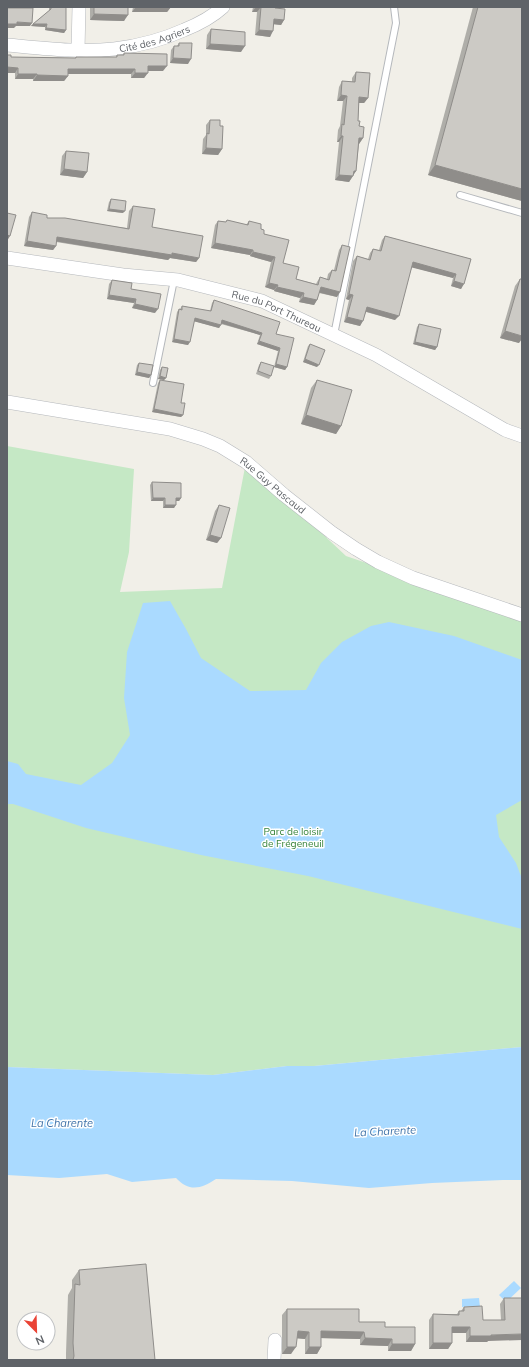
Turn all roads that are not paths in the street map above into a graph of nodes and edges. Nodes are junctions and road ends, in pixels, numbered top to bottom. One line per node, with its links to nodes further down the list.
1 (79, 7): 5 (street)
2 (223, 7): 5 (street, Cité des Agriers)
3 (394, 7): 10 (lane)
4 (7, 45): 5 (street, Cité des Agriers)
5 (78, 50)
6 (460, 195): 7 (lane)
7 (522, 213)
8 (7, 258): 9 (street, Rue du Port Thureau)
9 (174, 280): 10 (street, Rue du Port Thureau); 11 (lane)
10 (334, 335): 13 (street, Rue du Port Thureau)
11 (153, 383)
12 (7, 402): 14 (street, Rue Guy Pascaud)
13 (522, 436)
14 (522, 615)
15 (275, 1340): 16 (street)
16 (274, 1360)

